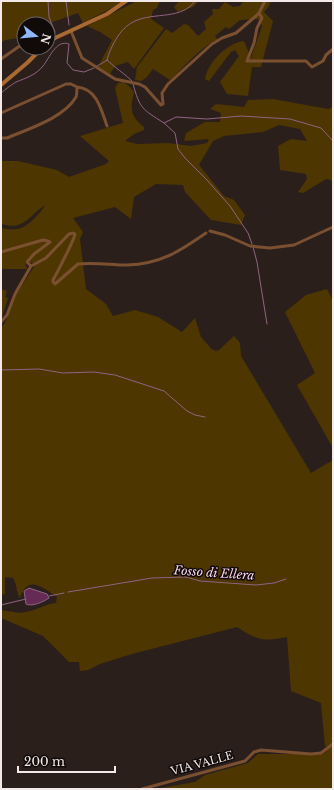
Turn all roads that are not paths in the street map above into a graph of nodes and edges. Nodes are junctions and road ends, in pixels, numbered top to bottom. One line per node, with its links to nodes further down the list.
1 (126, 1): 4 (street)
2 (266, 1): 3 (street)
3 (259, 13): 4 (street); 7 (street)
4 (71, 31): 5 (street)
5 (56, 38)
6 (16, 49): 9 (street)
7 (333, 49)
8 (34, 56): 10 (street)
9 (1, 59)
10 (1, 85)
11 (77, 88): 12 (street); 13 (street); 14 (street)
12 (1, 112)
13 (107, 126)
14 (1, 138)
15 (333, 227): 16 (street)
16 (210, 231)
17 (206, 233): 19 (street)
18 (1, 252): 19 (street)
19 (31, 266): 20 (street)
20 (1, 322)
21 (333, 744): 22 (street, VIA VALLE)
22 (142, 789)

